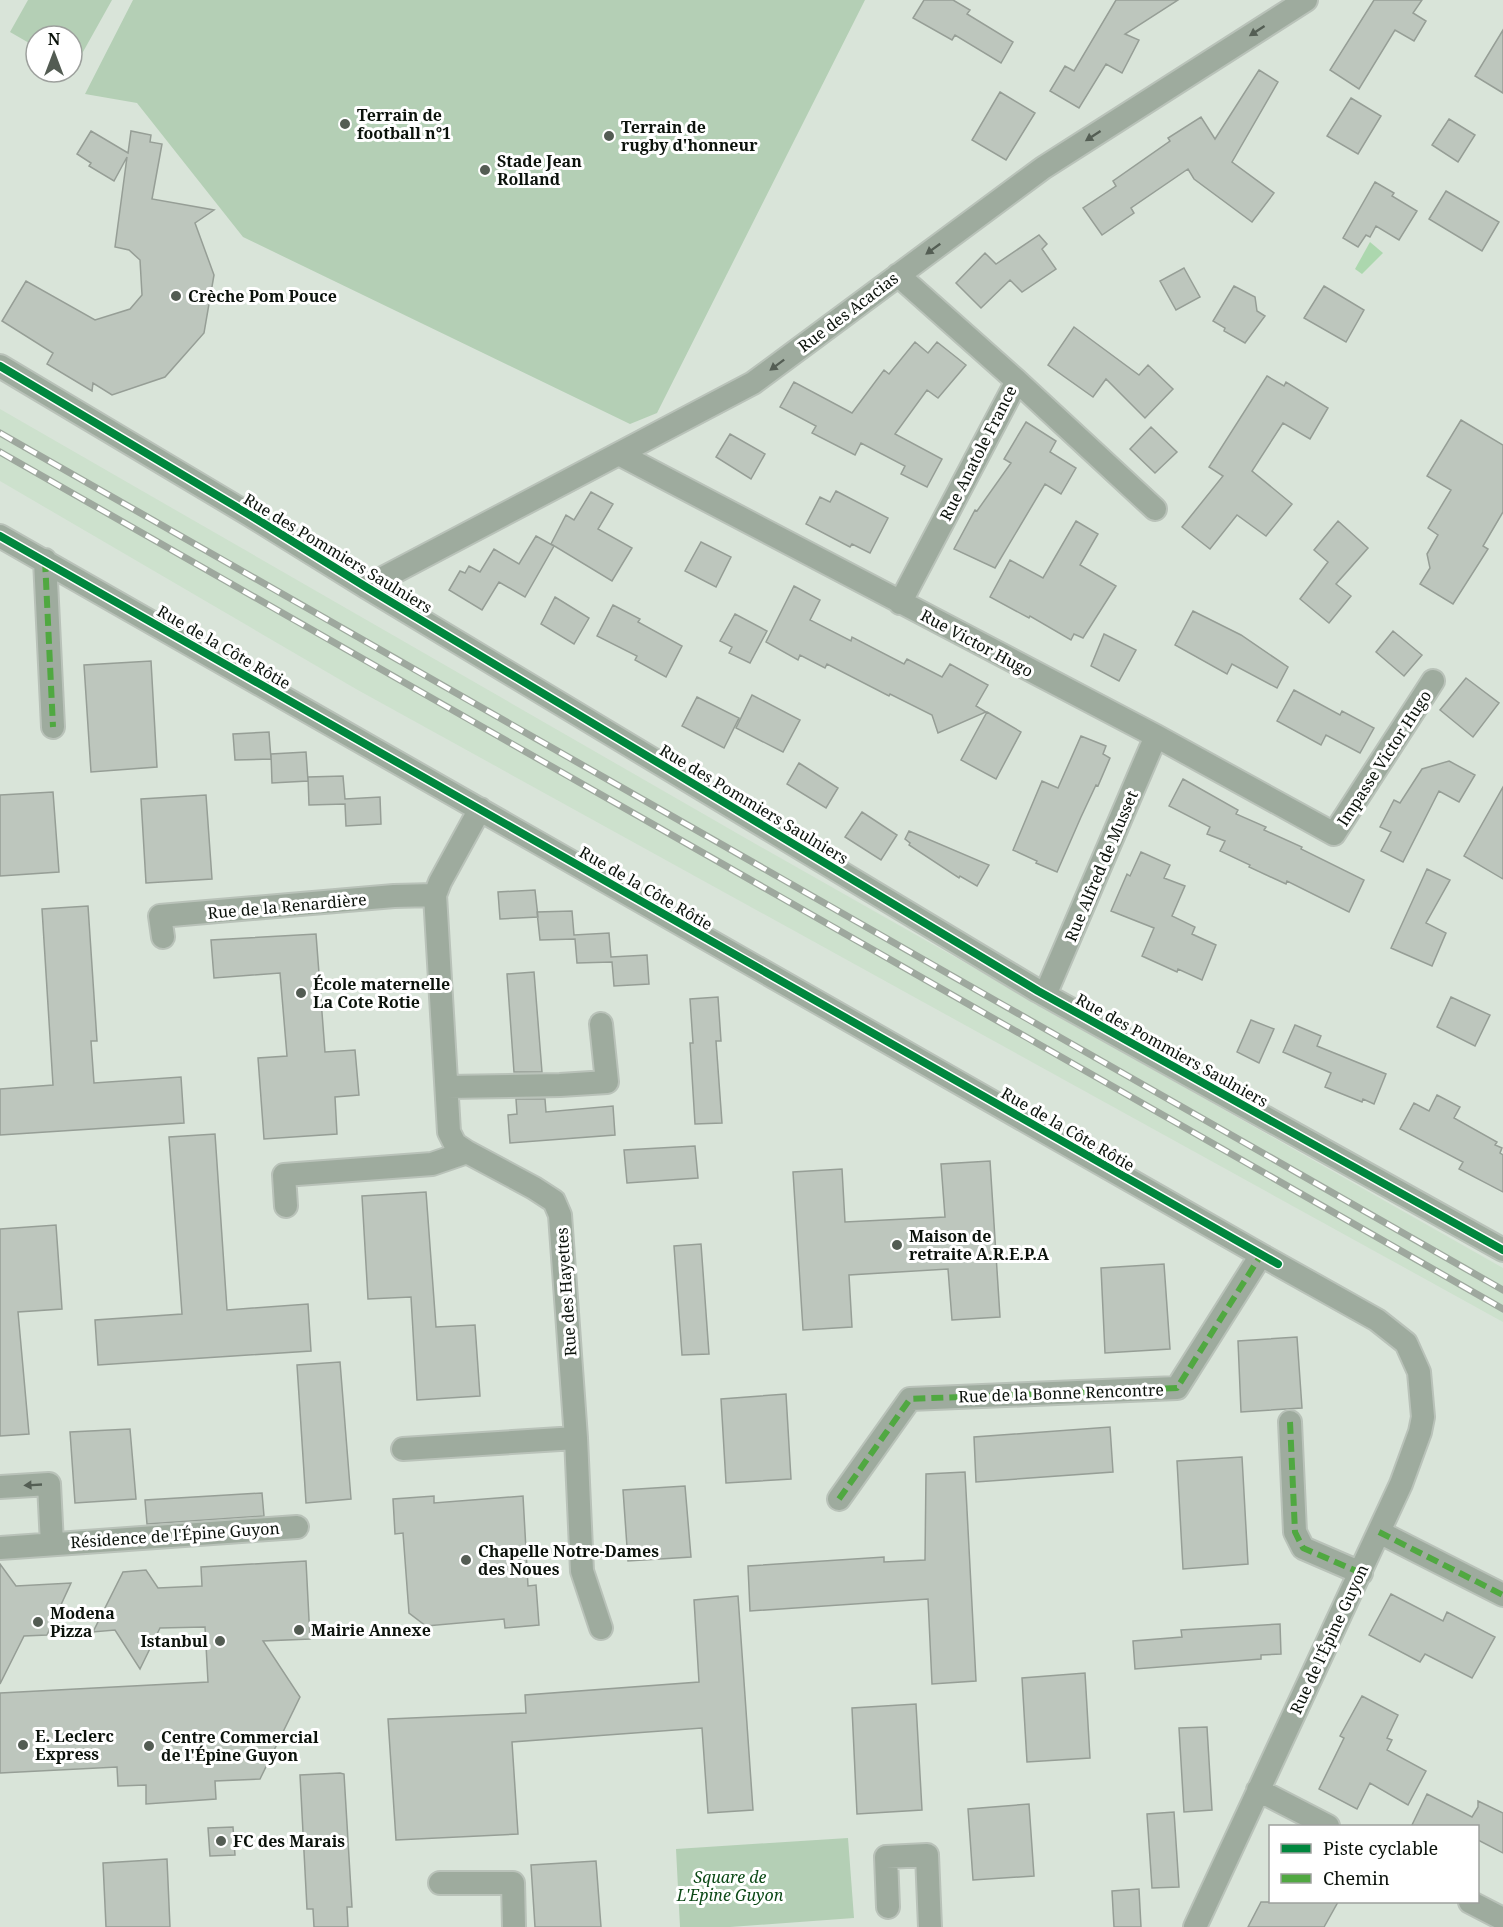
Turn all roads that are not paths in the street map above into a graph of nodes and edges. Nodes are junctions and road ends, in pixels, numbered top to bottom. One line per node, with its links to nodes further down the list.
1 (1306, 0): 2 (street, Rue des Acacias, one-way to 2)
2 (898, 275): 4 (street, Rue Anatole France); 5 (street, Rue des Acacias, one-way to 5)
3 (0, 366): 9 (street, Rue des Pommiers Saulniers)
4 (1017, 381): 6 (street); 10 (street, Rue Anatole France)
5 (619, 454): 9 (street, Rue des Acacias); 10 (street, Rue Victor Hugo)
6 (1155, 509)
7 (0, 536): 8 (street, Rue de la Côte Rôtie)
8 (45, 561): 12 (street); 14 (street, Rue de la Côte Rôtie)
9 (366, 587): 18 (street, Rue des Pommiers Saulniers)
10 (900, 603): 13 (street, Rue Victor Hugo)
11 (1434, 681): 15 (street, Impasse Victor Hugo)
12 (53, 727)
13 (1156, 736): 15 (street, Rue Victor Hugo); 18 (street, Rue Alfred de Musset)
14 (480, 809): 16 (street, Rue des Hayettes); 24 (street, Rue de la Côte Rôtie)
15 (1334, 834)
16 (435, 895): 17 (street, Rue de la Renardière); 20 (street, Rue des Hayettes)
17 (163, 937)
18 (1046, 995): 23 (street, Rue des Pommiers Saulniers)
19 (601, 1024): 20 (street)
20 (447, 1087): 21 (street, Rue des Hayettes)
21 (467, 1152): 22 (street); 27 (street, Rue des Hayettes)
22 (286, 1206)
23 (1503, 1250)
24 (1261, 1255): 25 (street, Rue de la Côte Rôtie); 30 (street, Rue de la Bonne Rencontre)
25 (1406, 1343): 32 (street, Rue de l'Épine Guyon)
26 (1290, 1422): 35 (street)
27 (576, 1438): 28 (street); 37 (street, Rue des Hayettes)
28 (402, 1449)
29 (0, 1487): 33 (street, Résidence de l'Épine Guyon, one-way to 29)
30 (839, 1499)
31 (297, 1527): 33 (street, Résidence de l'Épine Guyon)
32 (1379, 1532): 35 (street, Rue de l'Épine Guyon); 36 (street)
33 (52, 1544): 34 (street, Résidence de l'Épine Guyon)
34 (0, 1548)
35 (1361, 1573): 38 (street, Rue de l'Épine Guyon)
36 (1503, 1595)
37 (601, 1628)
38 (1258, 1790): 39 (street); 46 (street, Rue de l'Épine Guyon)
39 (1324, 1825)
40 (440, 1883): 44 (street)
41 (1472, 1903): 43 (street)
42 (888, 1907): 45 (street)
43 (1503, 1919)
44 (514, 1927)
45 (930, 1927)
46 (1195, 1927)

